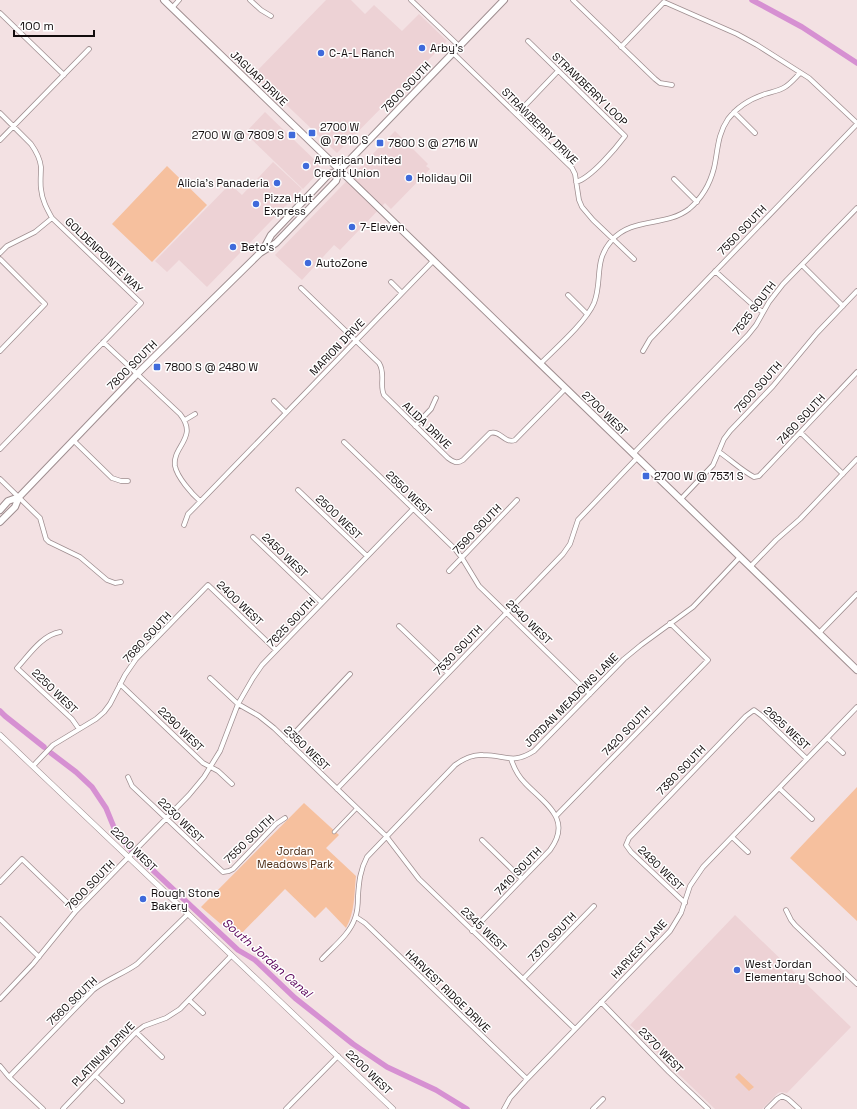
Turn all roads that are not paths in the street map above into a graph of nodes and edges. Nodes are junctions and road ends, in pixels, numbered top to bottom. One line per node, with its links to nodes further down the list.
1 (164, 0): 7 (main road, JAGUAR DRIVE)
2 (179, 0): 7 (street)
3 (250, 0): 9 (street)
4 (411, 0): 11 (street)
5 (504, 0): 11 (main road, 7800 SOUTH)
6 (573, 0): 12 (street)
7 (172, 8): 26 (main road, JAGUAR DRIVE)
8 (0, 13): 17 (street)
9 (271, 16)
10 (528, 41): 15 (street, STRAWBERRY LOOP)
11 (459, 46): 14 (main road, 7800 SOUTH)
12 (621, 47): 16 (street); 18 (street)
13 (89, 49): 17 (street)
14 (453, 53): 21 (street, STRAWBERRY DRIVE); 26 (main road, 7800 SOUTH)
15 (558, 70): 21 (street); 28 (street, STRAWBERRY LOOP)
16 (800, 73): 19 (street); 22 (street)
17 (64, 75): 23 (street)
18 (672, 85)
19 (734, 112): 24 (street); 29 (street)
20 (0, 113): 23 (street, GOLDENPOINTE WAY)
21 (517, 114): 28 (street, STRAWBERRY DRIVE)
22 (857, 124): 39 (street, 7550 SOUTH)
23 (14, 126): 25 (street); 31 (street, GOLDENPOINTE WAY)
24 (755, 133)
25 (0, 140)
26 (339, 170): 33 (main road, 7800 SOUTH); 33 (main road, 7800 SOUTH); 37 (main road, 2700 WEST)
27 (674, 179): 29 (street)
28 (576, 182): 32 (street, STRAWBERRY DRIVE)
29 (697, 202): 32 (street)
30 (857, 208): 38 (street, 7525 SOUTH)
31 (52, 218): 34 (street); 49 (street, GOLDENPOINTE WAY)
32 (613, 239): 36 (street, STRAWBERRY DRIVE); 47 (street)
33 (263, 250): 54 (main road, 7800 SOUTH)
34 (0, 253)
35 (0, 259): 50 (street)
36 (634, 259)
37 (433, 261): 43 (street, MARION DRIVE); 52 (main road, 2700 WEST)
38 (802, 265): 45 (street); 46 (street, 7525 SOUTH)
39 (715, 271): 46 (street); 51 (street, 7550 SOUTH)
40 (390, 282): 43 (street)
41 (301, 288): 48 (street, ALIDA DRIVE)
42 (857, 292): 45 (street, 7500 SOUTH)
43 (402, 293): 48 (street, MARION DRIVE)
44 (568, 296): 47 (street)
45 (843, 306): 66 (street, 7500 SOUTH)
46 (763, 312): 67 (street, 7525 SOUTH)
47 (587, 314): 52 (street)
48 (356, 340): 58 (street, MARION DRIVE); 61 (street, ALIDA DRIVE)
49 (104, 342): 54 (street); 65 (street, GOLDENPOINTE WAY)
50 (0, 351)
51 (643, 351)
52 (540, 364): 55 (main road, 2700 WEST)
53 (857, 372): 62 (street, 7460 SOUTH)
54 (137, 374): 60 (street); 63 (main road, 7800 SOUTH)
55 (565, 389): 61 (street, ALIDA DRIVE); 67 (main road, 2700 WEST)
56 (436, 398): 61 (street)
57 (274, 401): 58 (street)
58 (286, 413): 76 (street, MARION DRIVE)
59 (195, 414): 60 (street)
60 (185, 420): 76 (street)
61 (416, 426)
62 (801, 433): 66 (street, 7460 SOUTH); 69 (street)
63 (73, 440): 71 (street); 73 (main road, 7800 SOUTH)
64 (344, 442): 77 (street, 2550 WEST)
65 (0, 449)
66 (719, 452): 75 (street, 7500 SOUTH)
67 (635, 456): 75 (main road, 2700 WEST); 79 (street, 7525 SOUTH)
68 (857, 460): 69 (street)
69 (843, 474): 86 (street)
70 (0, 479): 73 (street)
71 (128, 481)
72 (298, 490): 83 (street, 2500 WEST)
73 (19, 497): 78 (main road, 7800 SOUTH); 80 (main road, 7800 SOUTH); 88 (street)
74 (518, 500): 84 (street, 7590 SOUTH)
75 (680, 500): 85 (main road, 2700 WEST)
76 (200, 501): 81 (street, MARION DRIVE)
77 (413, 509): 83 (street, 7625 SOUTH); 84 (street, 2550 WEST)
78 (0, 510)
79 (581, 516): 92 (street, 7530 SOUTH)
80 (0, 522)
81 (184, 525)
82 (252, 537): 91 (street, 2450 WEST)
83 (367, 556): 91 (street, 7625 SOUTH)
84 (462, 558): 87 (street, 7590 SOUTH); 92 (street, 2540 WEST)
85 (740, 558): 86 (main road, 2700 WEST); 93 (street, JORDAN MEADOWS LANE)
86 (750, 567): 96 (main road, 2700 WEST)
87 (449, 571)
88 (121, 582)
89 (208, 585): 97 (street, 2400 WEST); 102 (street, 7680 SOUTH)
90 (857, 594): 96 (street)
91 (322, 603): 97 (street, 7625 SOUTH)
92 (506, 613): 100 (street, 7530 SOUTH); 103 (street, 2540 WEST)
93 (670, 623): 103 (street, JORDAN MEADOWS LANE); 121 (street, 7420 SOUTH)
94 (399, 626): 100 (street)
95 (60, 632): 107 (street, 2250 WEST)
96 (819, 633): 98 (main road, 2700 WEST)
97 (276, 650): 104 (street, 7625 SOUTH)
98 (857, 670)
99 (350, 674): 110 (street)
100 (448, 674): 119 (street, 7530 SOUTH)
101 (210, 678): 104 (street, 2350 WEST)
102 (120, 684): 107 (street, 7680 SOUTH); 115 (street, 2290 WEST)
103 (590, 694): 112 (street, JORDAN MEADOWS LANE)
104 (238, 704): 110 (street, 2350 WEST); 115 (street, 7625 SOUTH)
105 (857, 707): 109 (street, HARVEST LANE)
106 (754, 710): 113 (street, 2625 WEST); 129 (street, 7380 SOUTH)
107 (79, 729): 114 (street, 7680 SOUTH)
108 (0, 735): 114 (street, 2200 WEST)
109 (827, 738): 111 (street); 113 (street, HARVEST LANE)
110 (287, 741): 119 (street, 2350 WEST)
111 (843, 753)
112 (511, 759): 121 (street); 126 (street, JORDAN MEADOWS LANE)
113 (807, 759): 118 (street, HARVEST LANE)
114 (33, 766): 131 (street, 2200 WEST)
115 (210, 767): 117 (street, 2290 WEST); 122 (street, 7600 SOUTH)
116 (128, 777): 122 (street, 2230 WEST)
117 (232, 784)
118 (779, 788): 124 (street); 127 (street, HARVEST LANE)
119 (337, 789): 120 (street, 2350 WEST)
120 (357, 808): 125 (street); 126 (street, 2350 WEST)
121 (556, 816): 133 (street, 7410 SOUTH)
122 (166, 818): 131 (street, 7600 SOUTH); 132 (street, 2230 WEST)
123 (285, 818): 132 (street, 7550 SOUTH)
124 (812, 819)
125 (334, 832)
126 (386, 836): 140 (street, JORDAN MEADOWS LANE); 142 (street, 2345 WEST)
127 (732, 837): 130 (street); 135 (street, HARVEST LANE)
128 (482, 840): 133 (street)
129 (626, 845): 135 (street, 2480 WEST)
130 (748, 852)
131 (130, 856): 138 (street, 7600 SOUTH); 139 (street, 2200 WEST)
132 (226, 872)
133 (522, 879): 142 (street, 7410 SOUTH)
134 (0, 882): 138 (street)
135 (685, 903): 150 (street, HARVEST LANE)
136 (594, 906): 146 (street, 7370 SOUTH)
137 (786, 910): 147 (street)
138 (76, 912): 144 (street, 7600 SOUTH)
139 (188, 914): 143 (street, 2200 WEST); 158 (street, 7560 SOUTH)
140 (356, 917): 145 (street, JORDAN MEADOWS LANE); 159 (street, HARVEST RIDGE DRIVE)
141 (0, 919): 144 (street)
142 (472, 930): 146 (street, 2345 WEST)
143 (231, 956): 149 (street, PLATINUM DRIVE); 154 (street, 2200 WEST)
144 (39, 957): 148 (street, 7600 SOUTH)
145 (322, 959)
146 (523, 979): 152 (street, 2345 WEST)
147 (857, 984)
148 (0, 999)
149 (189, 1000): 151 (street); 153 (street, PLATINUM DRIVE)
150 (601, 1002): 152 (street, HARVEST LANE); 168 (street, 2370 WEST)
151 (203, 1013)
152 (575, 1029): 159 (street, HARVEST LANE)
153 (136, 1032): 155 (street); 157 (street, PLATINUM DRIVE)
154 (338, 1056): 164 (street); 165 (street, 2200 WEST)
155 (162, 1057)
156 (0, 1066): 158 (street)
157 (95, 1075): 161 (street); 163 (street, PLATINUM DRIVE)
158 (9, 1077): 162 (street)
159 (527, 1079): 166 (street, HARVEST LANE)
160 (603, 1099): 167 (street)
161 (122, 1101)
162 (43, 1109)
163 (62, 1109)
164 (286, 1109)
165 (393, 1109)
166 (504, 1109)
167 (593, 1109)
168 (708, 1109)
169 (767, 1109): 170 (street)
170 (799, 1109)

